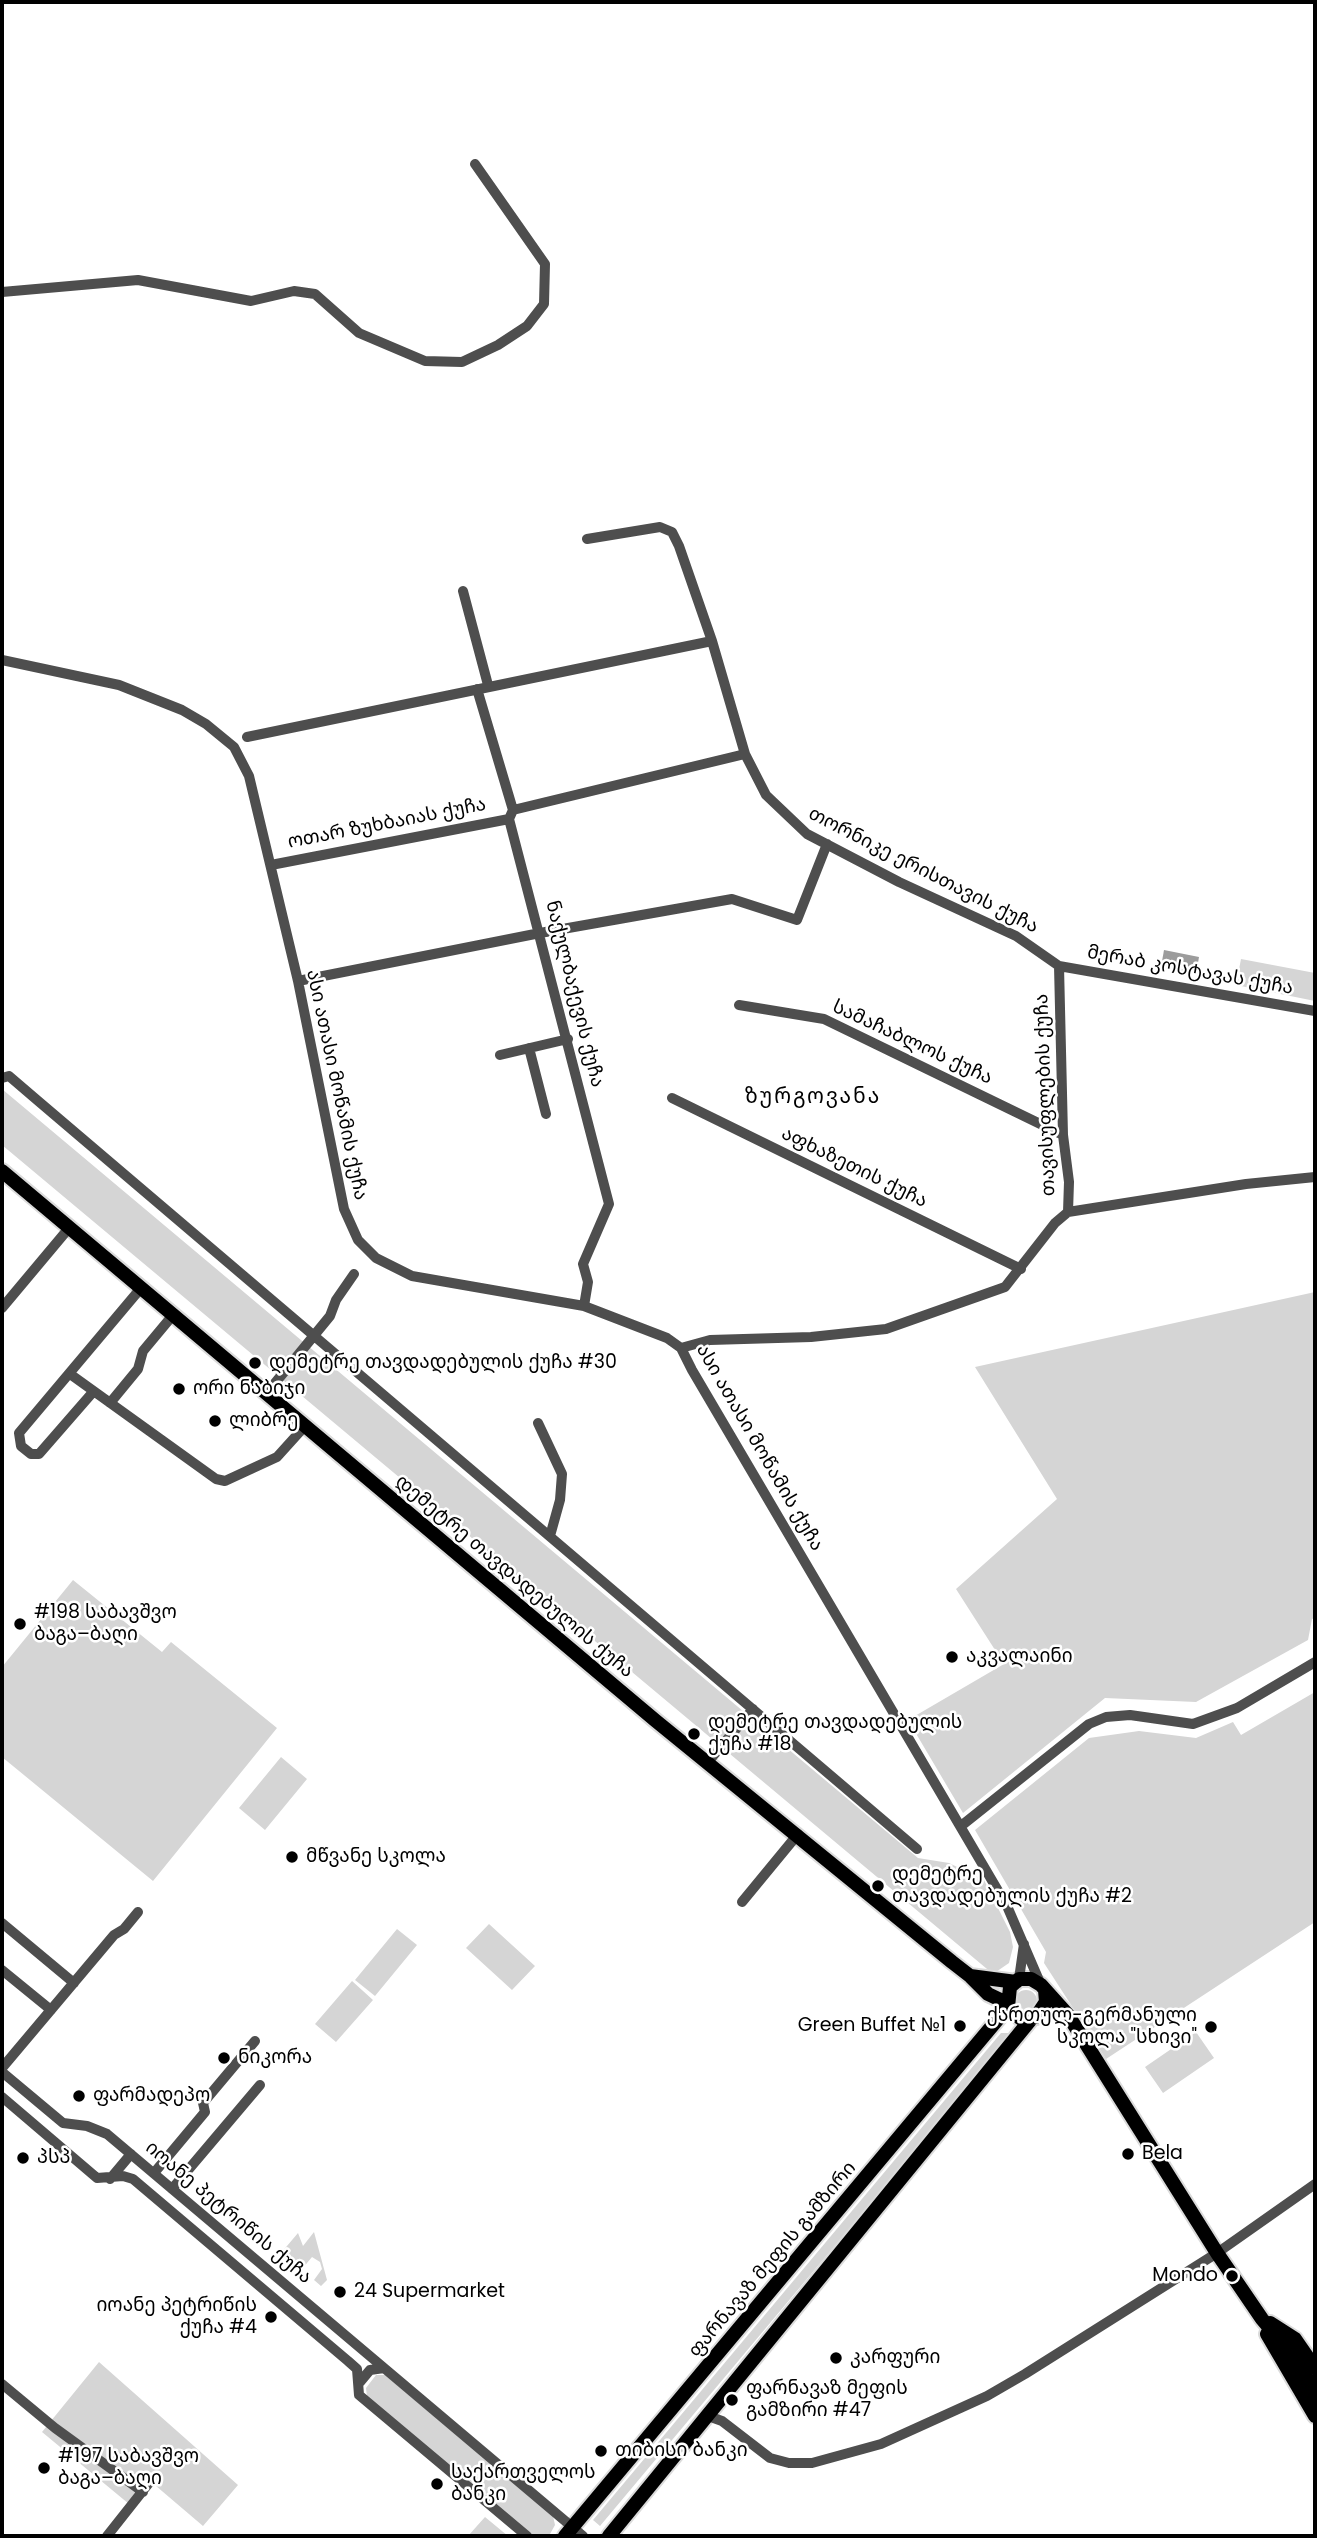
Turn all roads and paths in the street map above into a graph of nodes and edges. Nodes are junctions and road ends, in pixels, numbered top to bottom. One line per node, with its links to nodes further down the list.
1 (475, 164): 2 (street)
2 (2, 292)
3 (587, 540): 5 (street, თორნიკე ერისთავის ქუჩა)
4 (463, 591): 7 (street, ნაქულბაქევის ქუჩა)
5 (712, 640): 7 (street); 9 (street, თორნიკე ერისთავის ქუჩა)
6 (2, 660): 12 (street, ასი ათასი მოწამის ქუჩა)
7 (483, 687): 8 (street); 10 (street, ნაქულბაქევის ქუჩა)
8 (247, 737)
9 (745, 754): 10 (street, ოთარ ზუხბაიას ქუჩა); 11 (street, თორნიკე ერისთავის ქუჩა)
10 (511, 814): 12 (street, ოთარ ზუხბაიას ქუჩა); 13 (street, ნაქულბაქევის ქუჩა)
11 (827, 844): 13 (street); 14 (street, თორნიკე ერისთავის ქუჩა)
12 (271, 864): 15 (street, ასი ათასი მოწამის ქუჩა)
13 (540, 933): 15 (street); 18 (street, ნაქულბაქევის ქუჩა)
14 (1059, 966): 17 (street, მერაბ კოსტავას ქუჩა); 24 (street, თავისუფლების ქუჩა)
15 (298, 981): 32 (street, ასი ათასი მოწამის ქუჩა)
16 (739, 1005): 24 (street, სამაჩაბლოს ქუჩა)
17 (1315, 1011)
18 (568, 1039): 19 (street); 32 (street, ნაქულბაქევის ქუჩა)
19 (529, 1048): 20 (street); 23 (street)
20 (500, 1055)
21 (5, 1077): 35 (street)
22 (671, 1098): 29 (street, აფხაზეთის ქუჩა)
23 (546, 1114)
24 (1063, 1135): 27 (street, თავისუფლების ქუჩა)
25 (2, 1171): 28 (main road, დემეტრე თავდადებულის ქუჩა)
26 (1315, 1177): 27 (street)
27 (1068, 1212): 29 (street, თავისუფლების ქუჩა)
28 (69, 1228): 31 (main road, დემეტრე თავდადებულის ქუჩა); 33 (street)
29 (1021, 1269): 36 (street, თავისუფლების ქუჩა)
30 (354, 1275): 35 (street)
31 (141, 1288): 34 (main road, დემეტრე თავდადებულის ქუჩა); 37 (street)
32 (584, 1306): 36 (street, ასი ათასი მოწამის ქუჩა)
33 (2, 1308)
34 (173, 1315): 39 (main road, დემეტრე თავდადებულის ქუჩა); 40 (street)
35 (314, 1335): 39 (street); 43 (street)
36 (681, 1348): 47 (street, ასი ათასი მოწამის ქუჩა)
37 (70, 1374): 38 (street); 38 (street)
38 (93, 1392): 40 (street)
39 (266, 1394): 42 (main road, დემეტრე თავდადებულის ქუჩა)
40 (110, 1403): 42 (street)
41 (538, 1423): 43 (street)
42 (305, 1426): 46 (main road, დემეტრე თავდადებულის ქუჩა)
43 (550, 1536): 45 (street)
44 (1315, 1662): 47 (street)
45 (752, 1709): 46 (street); 49 (street)
46 (707, 1763): 48 (main road, დემეტრე თავდადებულის ქუჩა)
47 (961, 1826): 53 (street, ასი ათასი მოწამის ქუჩა)
48 (798, 1834): 50 (street); 55 (main road, დემეტრე თავდადებულის ქუჩა)
49 (917, 1849)
50 (742, 1902)
51 (138, 1912): 57 (street)
52 (2, 1923): 57 (street)
53 (1024, 1944): 56 (street); 58 (street, ასი ათასი მოწამის ქუჩა)
54 (2, 1970): 61 (street)
55 (970, 1976): 56 (main road); 59 (main road, დემეტრე თავდადებულის ქუჩა)
56 (1018, 1980): 58 (main road); 60 (main road)
57 (74, 1983): 61 (street)
58 (1043, 1988): 62 (main road); 63 (main road)
59 (988, 1994): 60 (main road, დემეტრე თავდადებულის ქუჩა); 64 (main road)
60 (1007, 2005): 63 (main road); 64 (main road, ფარნავაზ მეფის გამზირი)
61 (51, 2010): 66 (street)
62 (1068, 2015): 63 (main road); 77 (main road)
63 (1036, 2016): 84 (main road)
64 (990, 2031): 86 (main road, ფარნავაზ მეფის გამზირი)
65 (255, 2041): 70 (street)
66 (2, 2070): 69 (street, იოანე პეტრიწის ქუჩა)
67 (260, 2085): 74 (street)
68 (2, 2097): 71 (street, იოანე პეტრიწის ქუჩა)
69 (131, 2154): 70 (street, იოანე პეტრიწის ქუჩა); 71 (street)
70 (149, 2169): 72 (street); 74 (street, იოანე პეტრიწის ქუჩა)
71 (110, 2179): 72 (street, იოანე პეტრიწის ქუჩა)
72 (133, 2179): 76 (street, იოანე პეტრიწის ქუჩა)
73 (1315, 2184): 77 (street)
74 (172, 2189): 75 (street, იოანე პეტრიწის ქუჩა)
75 (226, 2235): 76 (street); 79 (street, იოანე პეტრიწის ქუჩა)
76 (215, 2248): 81 (street, იოანე პეტრიწის ქუჩა)
77 (1217, 2253): 78 (main road); 84 (street)
78 (1262, 2319): 80 (main road); 83 (main road); 85 (main road)
79 (384, 2368): 81 (street); 86 (street, იოანე პეტრიწის ქუჩა)
80 (1315, 2368)
81 (360, 2382): 88 (street, იოანე პეტრიწის ქუჩა)
82 (2, 2384): 87 (street)
83 (1315, 2392)
84 (708, 2416): 89 (main road)
85 (1315, 2416)
86 (574, 2533)
87 (107, 2536)
88 (527, 2536)
89 (609, 2536)

